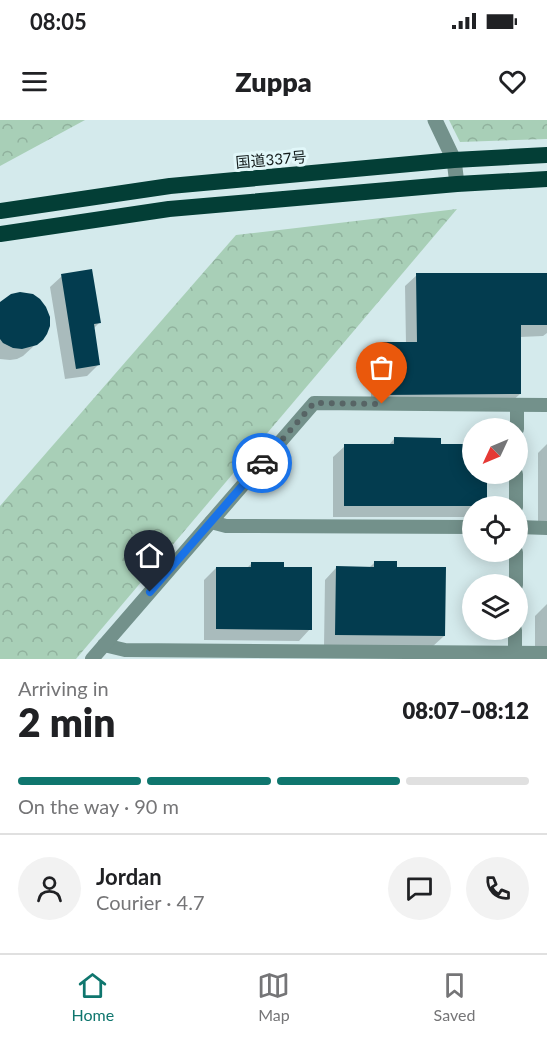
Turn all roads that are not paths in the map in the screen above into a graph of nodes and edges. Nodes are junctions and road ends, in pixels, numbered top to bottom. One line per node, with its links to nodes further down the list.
1 (435, 120): 3 (street)
2 (547, 155): 3 (highway, 国道337号)
3 (454, 160): 5 (street); 6 (highway, 国道337号)
4 (547, 179): 5 (highway)
5 (457, 184): 7 (highway)
6 (0, 211)
7 (0, 234)
8 (517, 405): 9 (street); 10 (street); 11 (street)
9 (547, 405)
10 (517, 418)
11 (211, 522): 12 (street); 16 (street)
12 (462, 527)
13 (528, 527): 14 (street)
14 (547, 528)
15 (515, 640): 19 (street)
16 (104, 645): 18 (street); 20 (street)
17 (547, 653): 19 (street)
18 (286, 655): 19 (street)
19 (515, 656)
20 (92, 659)

